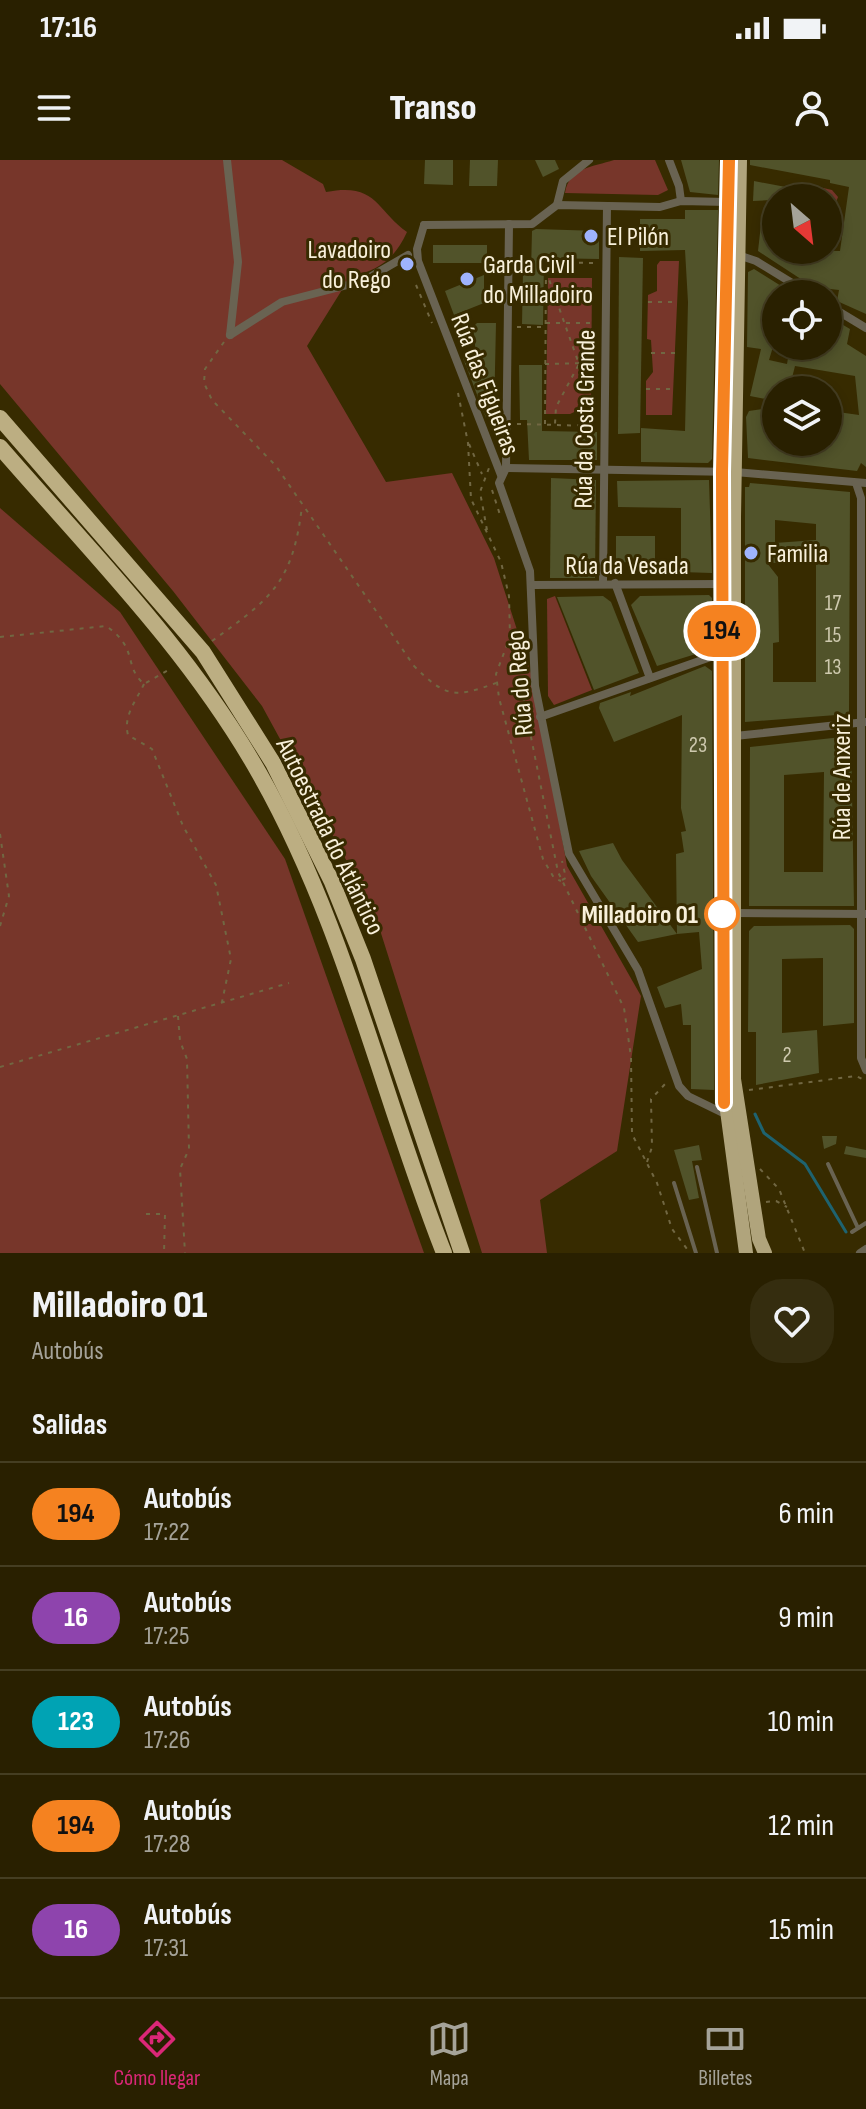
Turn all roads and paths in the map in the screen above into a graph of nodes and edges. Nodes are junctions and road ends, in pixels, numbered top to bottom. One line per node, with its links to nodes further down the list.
1 (227, 160): 30 (street)
2 (589, 160): 8 (street)
3 (669, 160): 6 (street)
4 (729, 160): 7 (highway)
5 (740, 160): 13 (highway)
6 (681, 201): 7 (street); 9 (street)
7 (727, 202): 49 (highway)
8 (557, 205): 9 (street); 10 (street)
9 (607, 206): 17 (street, Rúa da Costa Grande)
10 (509, 224): 11 (street); 15 (street, Rúa do Rego)
11 (424, 225): 12 (street); 14 (street, Rúa das Figueiras)
12 (408, 255): 14 (street); 30 (street)
13 (737, 255): 20 (street); 49 (highway)
14 (418, 261): 46 (street, Rúa das Figueiras)
15 (509, 262): 16 (path); 28 (street, Rúa do Rego)
16 (546, 262): 17 (path); 18 (path)
17 (606, 263): 43 (street, Rúa da Costa Grande)
18 (546, 271): 24 (path); 27 (path)
19 (395, 272): 26 (path)
20 (787, 280)
21 (648, 302): 22 (path)
22 (677, 302)
23 (842, 313): 29 (street)
24 (564, 323): 25 (path); 27 (path); 35 (path)
25 (592, 323)
26 (433, 325)
27 (545, 325): 28 (path); 34 (path)
28 (508, 327): 40 (street, Rúa do Rego)
29 (866, 328)
30 (230, 335): 52 (path)
31 (651, 353): 32 (path)
32 (675, 353)
33 (591, 363): 35 (path)
34 (545, 364): 35 (path); 41 (path)
35 (579, 364): 42 (path)
36 (457, 386): 44 (path)
37 (646, 389): 38 (path)
38 (673, 389)
39 (0, 418): 99 (highway, Autoestrada do Atlántico)
40 (507, 424): 41 (path); 48 (street, Rúa do Rego)
41 (545, 424): 42 (path)
42 (555, 424): 43 (path)
43 (604, 426): 47 (street, Rúa da Costa Grande)
44 (468, 443): 50 (path); 53 (path)
45 (0, 447): 98 (highway, Autoestrada do Atlántico)
46 (493, 462): 48 (street, Rúa das Figueiras); 50 (path)
47 (603, 469): 48 (street, Rúa das Figueiras); 49 (street, Rúa das Figueiras); 54 (street, Rúa da Costa Grande)
48 (504, 472): 57 (street, Rúa do Rego)
49 (728, 472): 51 (street, Rúa das Figueiras); 56 (highway); 67 (highway)
50 (483, 477): 53 (path)
51 (861, 483): 66 (street, Rúa de Anxeriz)
52 (303, 505): 59 (path); 63 (path)
53 (488, 531): 63 (path)
54 (603, 583): 55 (street, Rúa da Vesada); 57 (street, Rúa da Vesada)
55 (615, 583): 56 (street, Rúa da Vesada); 62 (street)
56 (722, 584): 60 (highway)
57 (532, 585): 65 (street, Rúa do Rego)
58 (0, 637): 64 (path)
59 (212, 641)
60 (722, 653): 62 (street); 83 (highway)
61 (173, 667): 64 (path)
62 (650, 678): 65 (street)
63 (496, 683): 70 (path)
64 (144, 684): 75 (path)
65 (540, 717): 69 (street, Rúa do Rego)
66 (863, 723): 67 (street); 72 (street, Rúa de Anxeriz)
67 (735, 736): 71 (highway)
68 (0, 834): 73 (path)
69 (569, 854): 70 (path); 79 (street, Rúa do Rego)
70 (561, 881): 84 (path)
71 (735, 913): 72 (street); 83 (highway)
72 (864, 913): 78 (street, Rúa de Anxeriz)
73 (0, 926)
74 (289, 983): 75 (path)
75 (222, 1002): 76 (path)
76 (178, 1015): 77 (path); 97 (path)
77 (0, 1067)
78 (866, 1070)
79 (676, 1079): 82 (street); 84 (path)
80 (866, 1081): 81 (path)
81 (747, 1090)
82 (703, 1102): 83 (street); 83 (street)
83 (727, 1102): 102 (highway); 103 (highway)
84 (647, 1162): 100 (path)
85 (828, 1164): 93 (lane)
86 (697, 1167): 101 (lane)
87 (759, 1168): 90 (path)
88 (674, 1183): 100 (lane)
89 (765, 1203): 90 (path)
90 (787, 1207): 104 (path)
91 (146, 1214): 96 (path)
92 (866, 1223): 93 (lane)
93 (858, 1228): 94 (lane)
94 (852, 1232)
95 (866, 1249): 105 (street)
96 (164, 1253)
97 (185, 1253)
98 (444, 1253)
99 (462, 1253)
100 (693, 1253)
101 (717, 1253)
102 (746, 1253)
103 (765, 1253)
104 (805, 1253)
105 (860, 1253)

